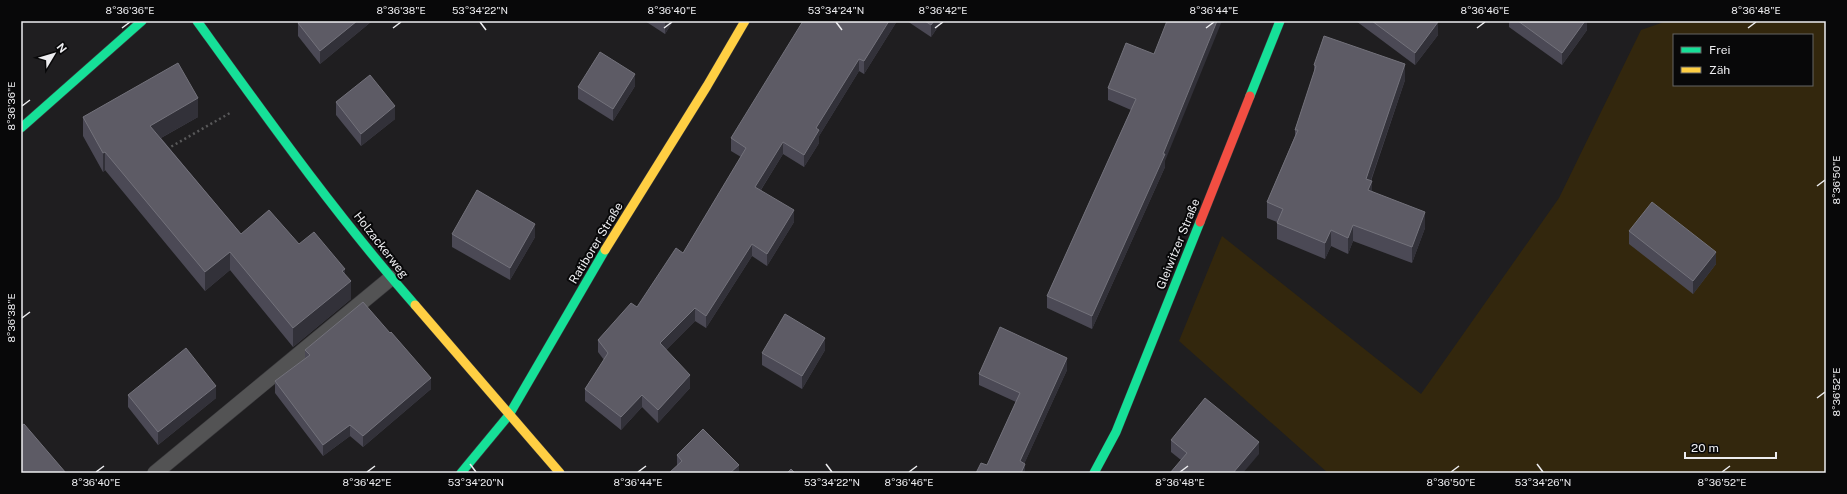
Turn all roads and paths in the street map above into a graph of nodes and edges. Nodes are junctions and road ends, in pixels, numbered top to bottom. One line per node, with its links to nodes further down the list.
1 (142, 21): 6 (street)
2 (197, 21): 5 (street, Holzackerweg)
3 (745, 21): 9 (street, Ratiborer Straße)
4 (1280, 21): 13 (street, Gleiwitzer Straße)
5 (254, 100): 7 (path); 8 (street, Holzackerweg)
6 (21, 128)
7 (160, 152)
8 (391, 278): 9 (street, Holzackerweg); 10 (lane)
9 (509, 416): 11 (street, Ratiborer Straße); 12 (street, Holzackerweg)
10 (155, 473)
11 (460, 473)
12 (560, 473)
13 (1094, 473)

